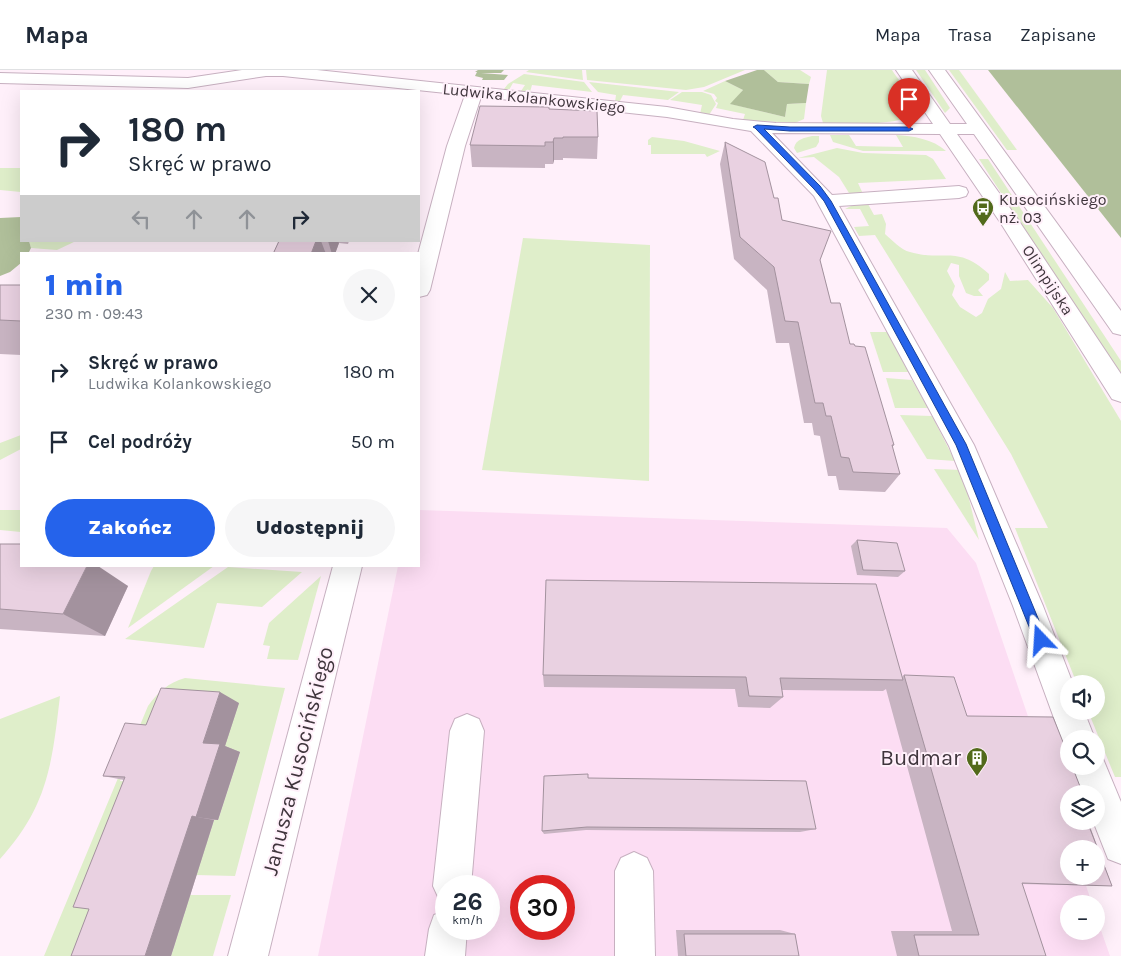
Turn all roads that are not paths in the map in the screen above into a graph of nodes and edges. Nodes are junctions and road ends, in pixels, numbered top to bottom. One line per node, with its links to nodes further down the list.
1 (265, 70): 5 (street, Ludwika Kolankowskiego); 6 (street, Ludwika Kolankowskiego)
2 (904, 70): 8 (street, Olimpijska)
3 (937, 70): 9 (street, Olimpijska)
4 (0, 78): 5 (street, Ludwika Kolankowskiego)
5 (185, 87)
6 (475, 91): 7 (street, Ludwika Kolankowskiego); 12 (street)
7 (757, 127): 8 (street, Ludwika Kolankowskiego); 11 (street)
8 (945, 129): 9 (street, Ludwika Kolankowskiego); 14 (street, Olimpijska)
9 (978, 129): 13 (street, Olimpijska)
10 (959, 192): 11 (street)
11 (827, 201): 16 (street)
12 (420, 286)
13 (1121, 327)
14 (1121, 393)
15 (348, 567): 23 (street, Janusza Kusocińskiego)
16 (1075, 730)
17 (467, 731): 21 (street)
18 (1092, 775): 19 (street)
19 (1121, 846)
20 (634, 871): 25 (street)
21 (453, 875)
22 (447, 940): 24 (street)
23 (248, 956)
24 (445, 956)
25 (635, 956)

